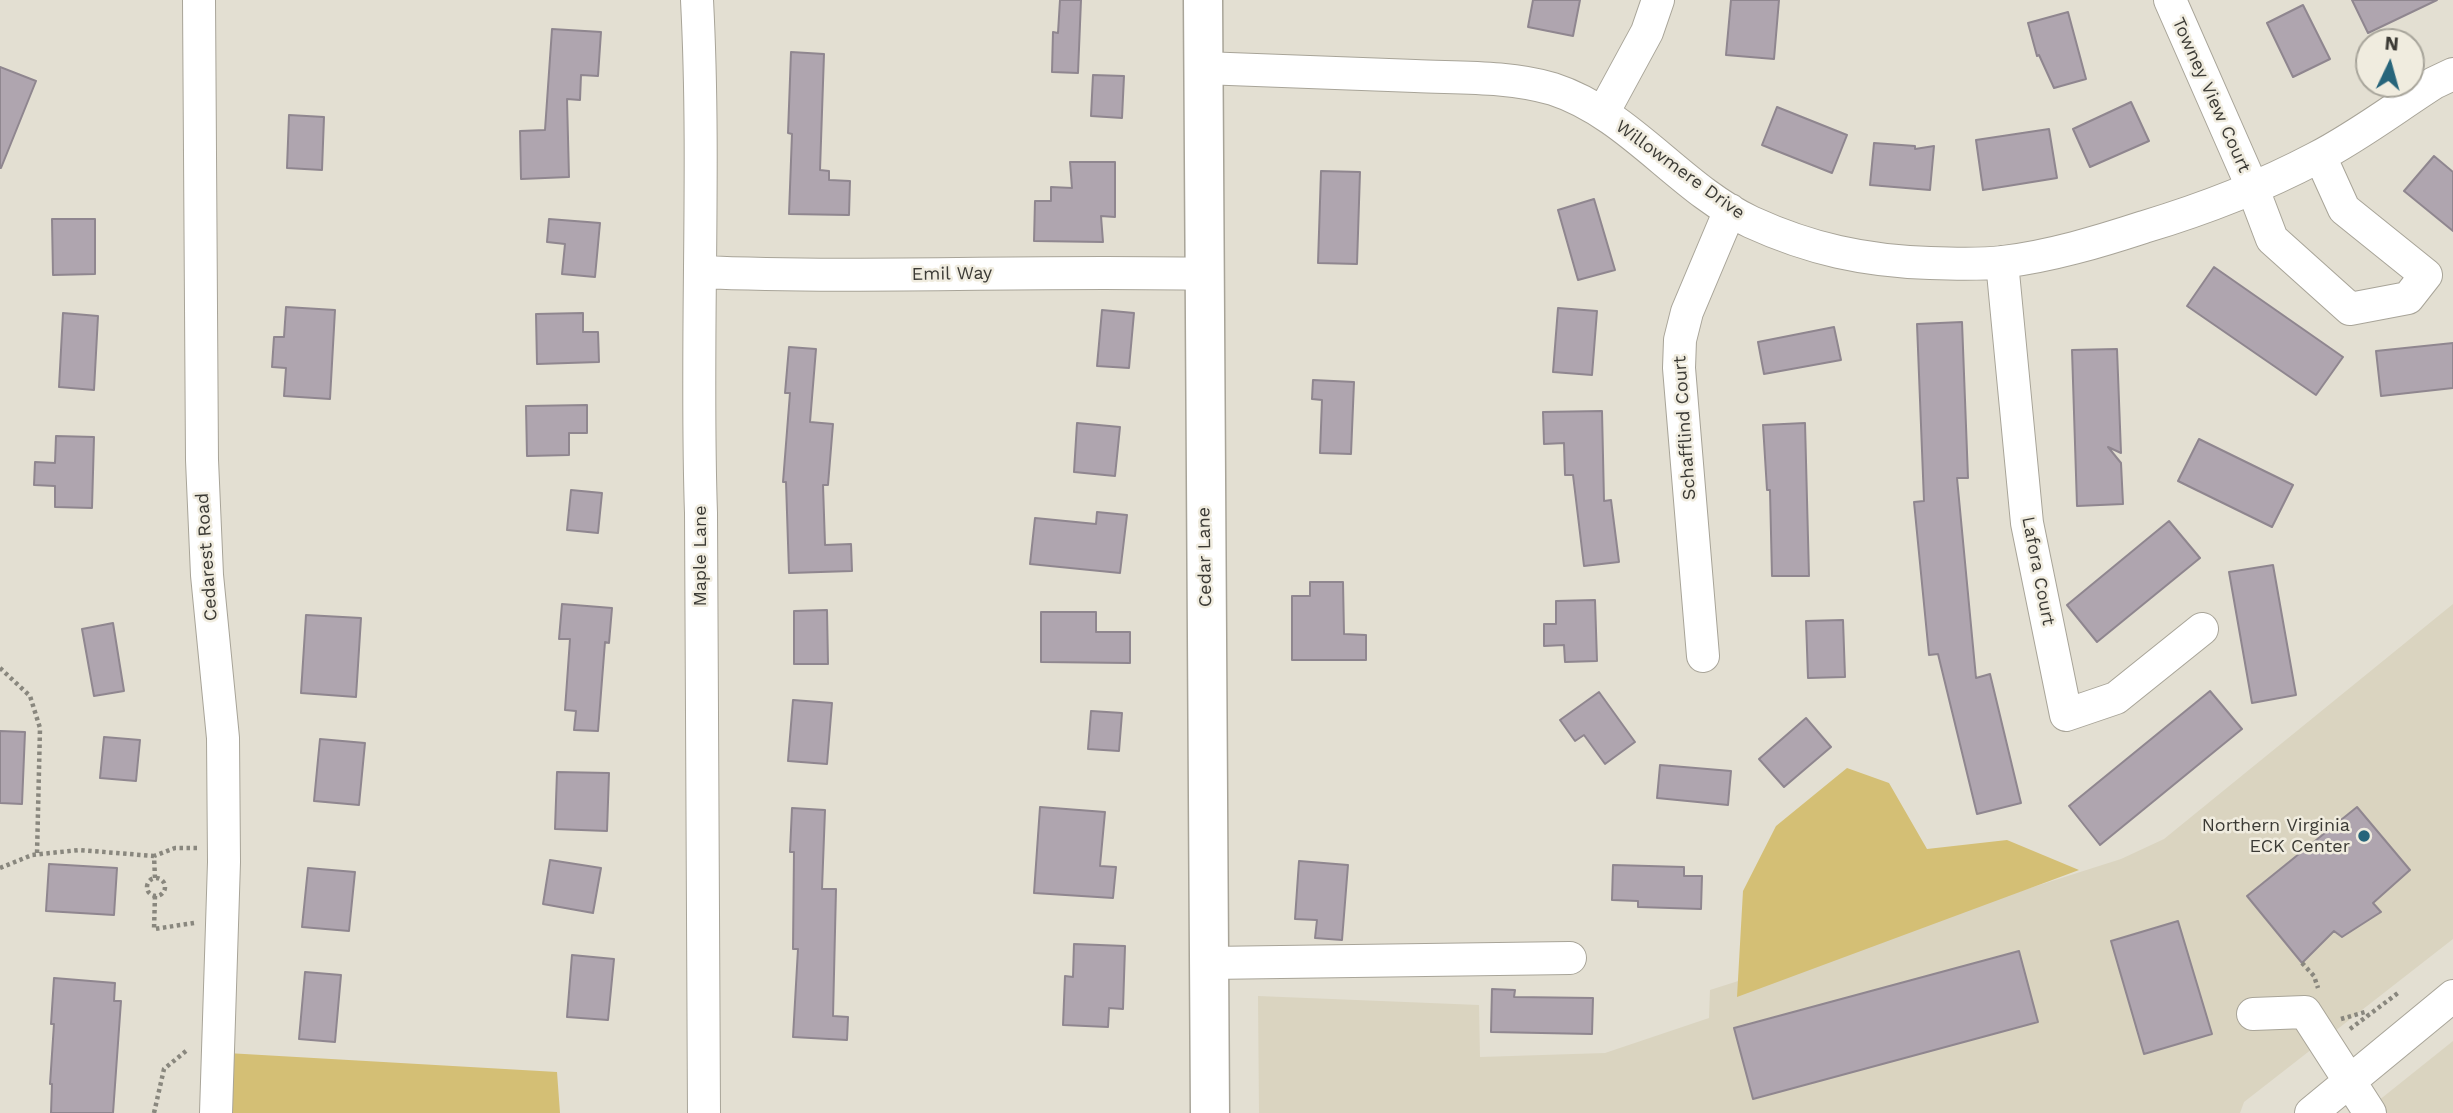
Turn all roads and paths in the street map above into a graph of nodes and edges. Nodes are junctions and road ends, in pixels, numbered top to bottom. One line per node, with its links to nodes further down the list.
1 (200, 0): 34 (street, Cedarest Road)
2 (697, 0): 13 (street, Maple Lane)
3 (1203, 0): 6 (main road, Cedar Lane)
4 (1658, 0): 8 (street)
5 (2170, 0): 10 (street, Towney View Court)
6 (1203, 68): 8 (street, Willowmere Drive); 14 (main road, Cedar Lane)
7 (2453, 74): 9 (street, Willowmere Drive)
8 (1603, 113): 11 (street, Willowmere Drive)
9 (2320, 156): 10 (street, Willowmere Drive); 10 (street, Towney View Court)
10 (2253, 189): 12 (street, Willowmere Drive)
11 (1730, 210): 12 (street, Willowmere Drive); 16 (street, Schafflind Court)
12 (2003, 262): 15 (street, Lafora Court)
13 (700, 272): 14 (street, Emil Way); 35 (street, Maple Lane)
14 (1204, 274): 26 (main road, Cedar Lane)
15 (2202, 629)
16 (1703, 656)
17 (0, 668): 18 (path)
18 (37, 854): 19 (path); 21 (path)
19 (154, 856): 20 (path); 22 (path)
20 (203, 858)
21 (0, 868)
22 (155, 878): 23 (path); 23 (path)
23 (155, 896): 24 (path)
24 (198, 914)
25 (1570, 958): 26 (street)
26 (1209, 962): 36 (main road, Cedar Lane)
27 (2398, 993): 30 (path)
28 (2453, 996): 32 (street)
29 (2253, 1014): 32 (street)
30 (2349, 1030)
31 (186, 1051): 33 (path)
32 (2349, 1081): 37 (street); 38 (street)
33 (154, 1113)
34 (216, 1113)
35 (704, 1113)
36 (1210, 1113)
37 (2311, 1113)
38 (2370, 1113)

